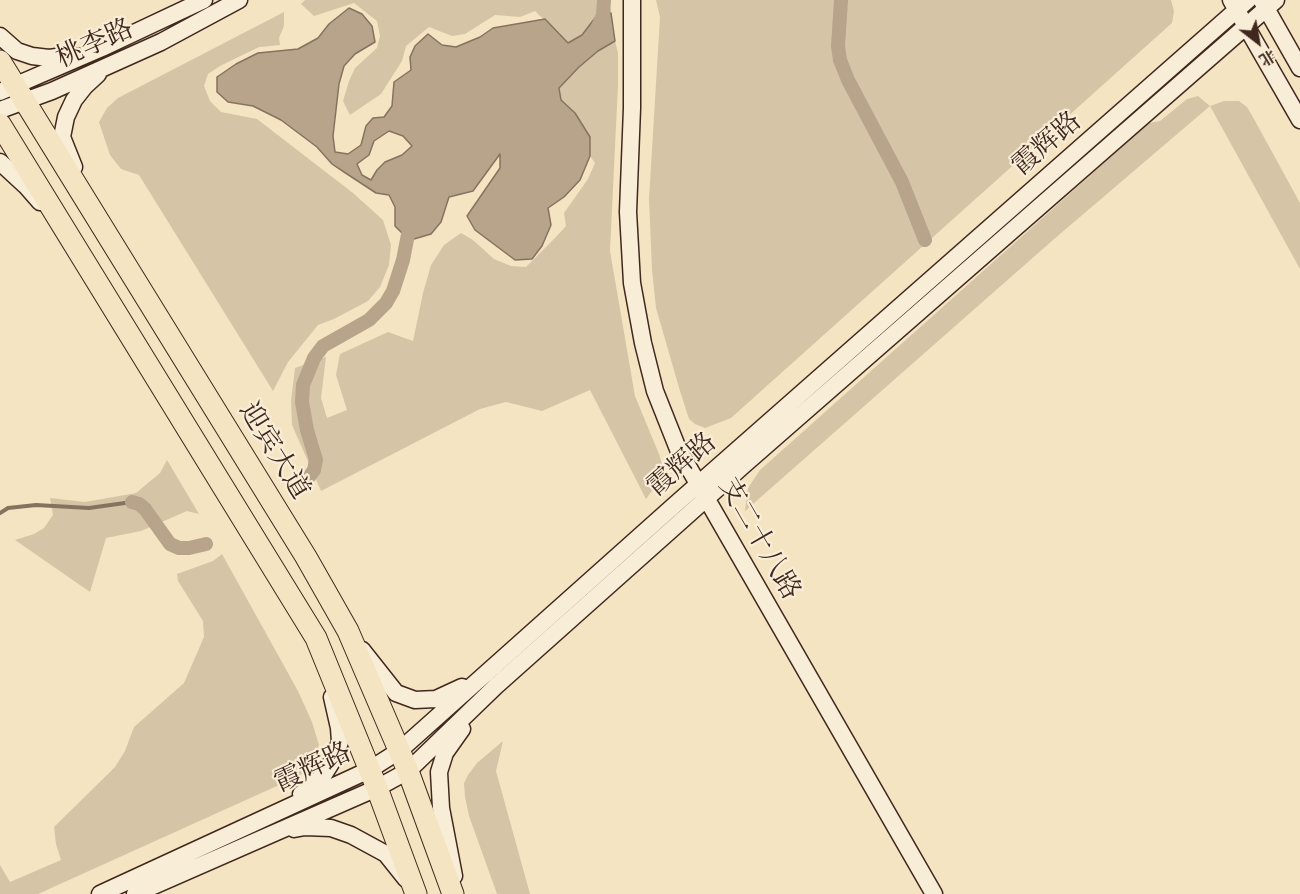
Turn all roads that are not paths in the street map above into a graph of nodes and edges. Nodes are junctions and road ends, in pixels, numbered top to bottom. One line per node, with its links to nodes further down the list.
1 (204, 0): 8 (street, 桃李路)
2 (239, 0): 10 (street, 桃李路)
3 (632, 0): 19 (street, 支二十八路)
4 (1268, 3): 6 (street, 霞辉路); 11 (street)
5 (1239, 4): 6 (street); 19 (street, 霞辉路)
6 (1246, 26): 14 (street); 19 (street, 霞辉路)
7 (0, 36): 8 (street)
8 (102, 48): 12 (street, 桃李路)
9 (0, 61): 12 (highway, 迎宾大道)
10 (108, 66): 12 (street, 桃李路); 17 (street)
11 (1300, 68)
12 (13, 93): 13 (street, 桃李路); 17 (highway, 迎宾大道)
13 (0, 110)
14 (1300, 120)
15 (0, 124): 18 (highway)
16 (0, 162): 18 (street)
17 (96, 217): 20 (highway, 迎宾大道)
18 (67, 233): 21 (highway)
19 (702, 492): 22 (street, 霞辉路); 33 (street, 支二十八路)
20 (348, 631): 22 (street); 23 (highway, 迎宾大道)
21 (316, 639): 25 (highway); 26 (street)
22 (491, 679): 23 (street, 霞辉路); 24 (street, 霞辉路); 32 (street)
23 (399, 751): 24 (highway, 迎宾大道); 25 (street, 霞辉路)
24 (408, 771): 25 (street, 霞辉路); 31 (highway, 迎宾大道)
25 (373, 779): 26 (street, 霞辉路); 27 (street, 霞辉路); 30 (highway)
26 (261, 820): 28 (street, 霞辉路)
27 (270, 835): 29 (street, 霞辉路); 30 (street)
28 (100, 894)
29 (135, 894)
30 (415, 894)
31 (453, 894)
32 (458, 894)
33 (934, 894)

